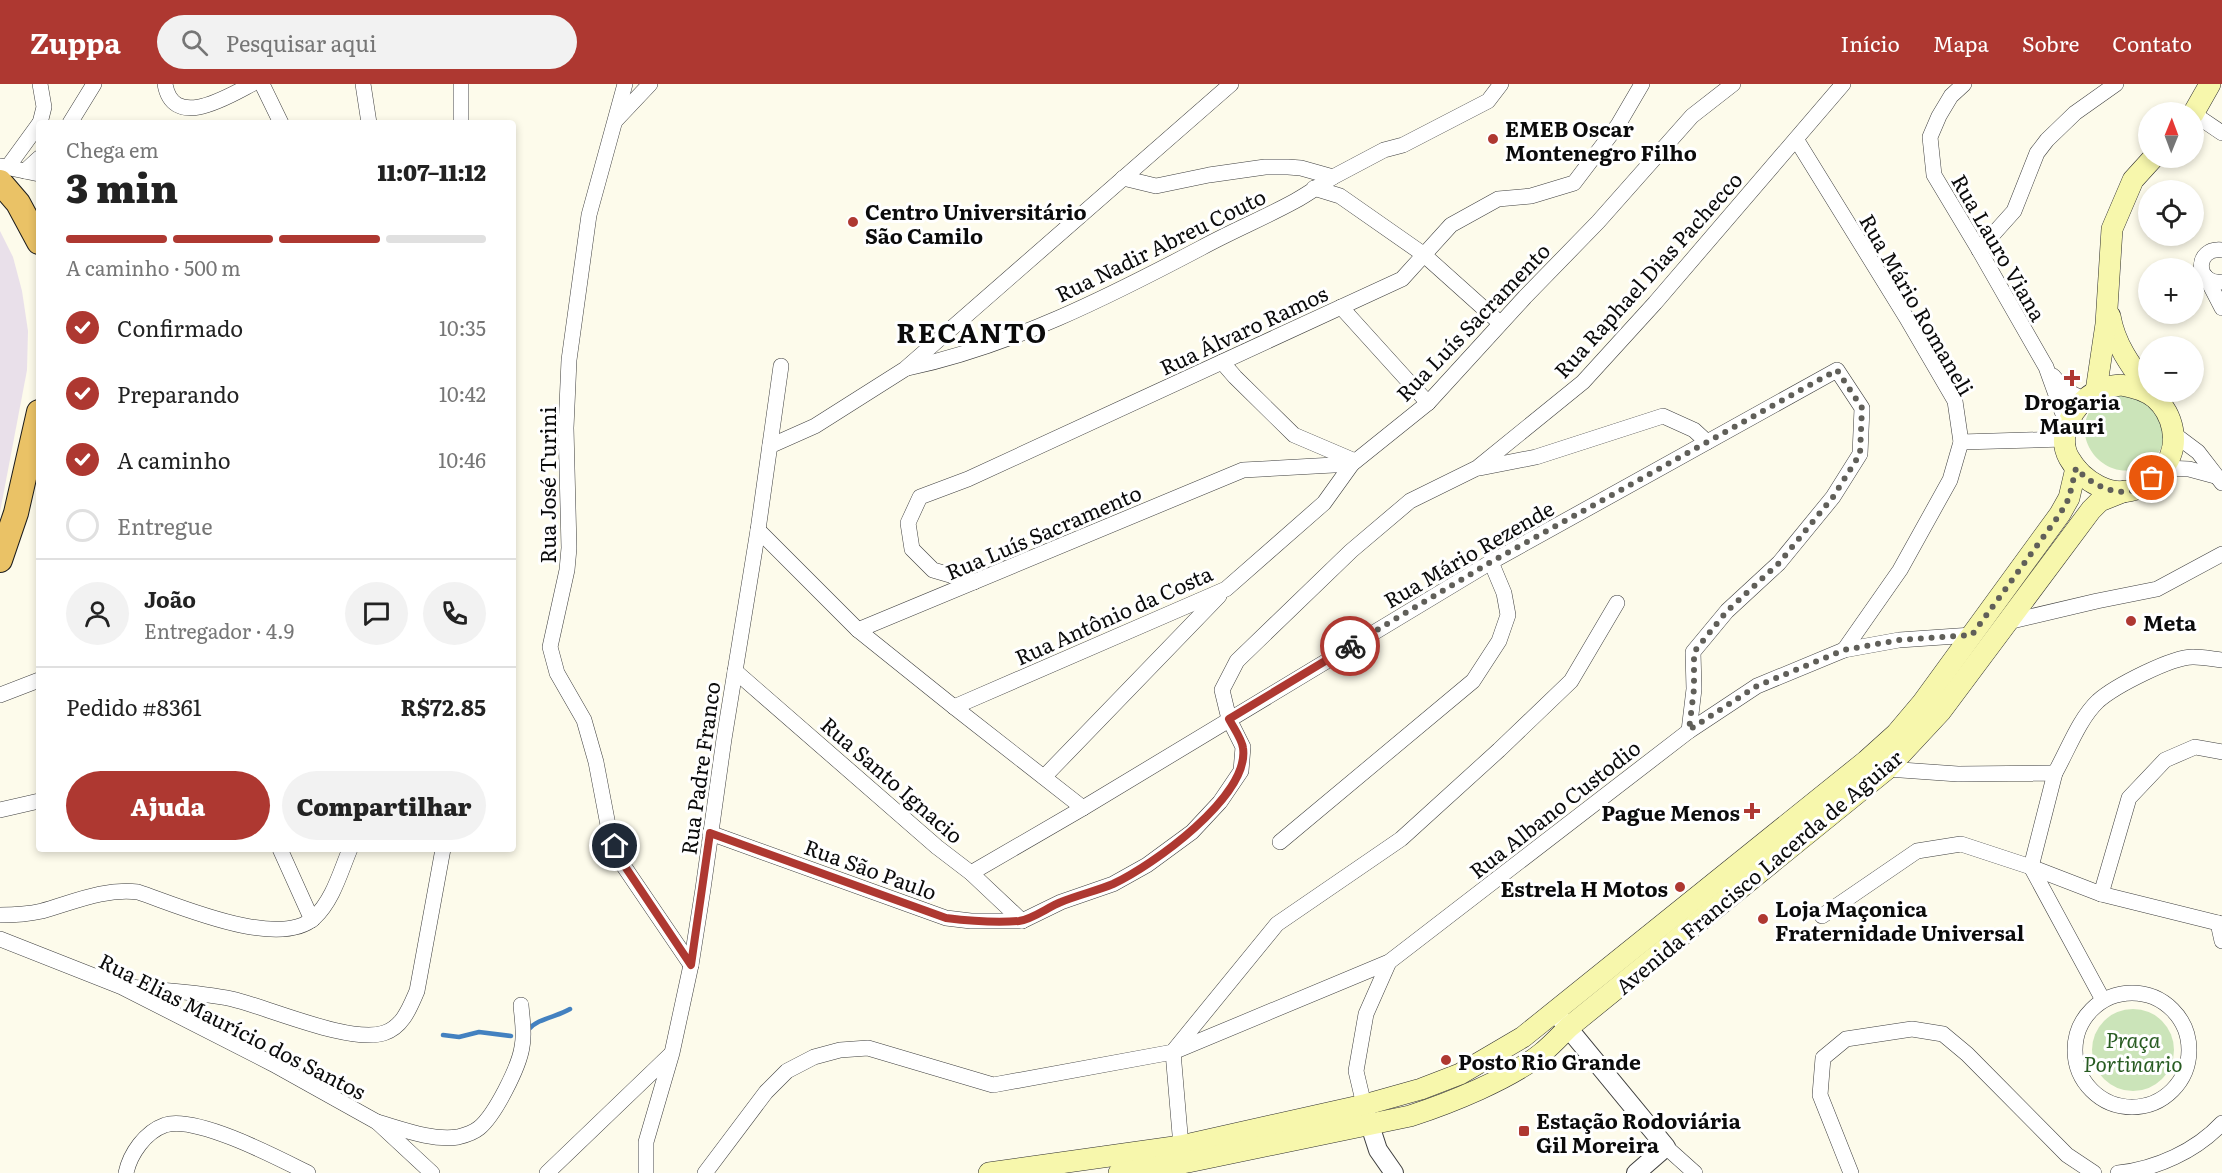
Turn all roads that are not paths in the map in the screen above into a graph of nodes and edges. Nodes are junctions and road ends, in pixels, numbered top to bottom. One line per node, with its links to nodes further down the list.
1 (40, 84): 19 (street)
2 (94, 84): 20 (street)
3 (165, 84): 4 (street)
4 (252, 84)
5 (262, 84): 21 (street)
6 (363, 84): 22 (street)
7 (461, 84): 23 (street)
8 (625, 84): 25 (street, Rua José Turini)
9 (650, 84): 25 (street)
10 (1231, 84): 33 (street)
11 (1501, 84): 32 (street)
12 (1642, 84): 38 (street, Rua Álvaro Ramos)
13 (1733, 84): 44 (street, Rua Luís Sacramento)
14 (1843, 84): 28 (street, Rua Raphael Dias Pachecco)
15 (1964, 84): 36 (street, Rua Lauro Viana)
16 (2116, 84): 36 (street)
17 (2210, 84): 18 (main road)
18 (2200, 102)
19 (40, 120)
20 (72, 120)
21 (279, 120)
22 (369, 120)
23 (461, 120)
24 (2204, 121): 27 (street)
25 (614, 122): 107 (street, Rua José Turini)
26 (36, 128): 30 (street)
27 (2222, 133)
28 (1796, 139): 58 (street, Rua Mário Romaneli); 61 (street, Rua Raphael Dias Pachecco)
29 (2144, 168): 41 (main road)
30 (2, 172): 31 (street); 35 (highway)
31 (32, 172)
32 (1333, 177): 33 (street); 34 (street)
33 (1123, 178): 48 (street)
34 (1314, 188): 38 (street); 48 (street, Rua Nadir Abreu Couto)
35 (36, 237)
36 (1979, 250): 47 (street, Rua Lauro Viana)
37 (2222, 250): 39 (street)
38 (1423, 254): 42 (street, Rua Álvaro Ramos); 44 (street)
39 (2206, 278): 40 (street); 43 (street)
40 (2222, 282)
41 (2108, 300): 49 (main road); 51 (main road)
42 (1341, 307): 45 (street, Rua Álvaro Ramos); 53 (street)
43 (2222, 308)
44 (1500, 323): 53 (street, Rua Luís Sacramento)
45 (1222, 362): 60 (street); 70 (street, Rua Álvaro Ramos)
46 (781, 366): 59 (street, Rua Padre Franco)
47 (2046, 367): 51 (street, Rua Lauro Viana); 55 (street, Rua Lauro Viana)
48 (905, 369): 59 (street)
49 (2138, 375)
50 (2138, 388): 51 (main road)
51 (2090, 395): 55 (main road)
52 (2158, 402): 56 (main road)
53 (1428, 403): 60 (street, Rua Luís Sacramento)
54 (36, 425): 68 (highway)
55 (2066, 433): 58 (street); 62 (main road)
56 (2174, 434): 63 (main road); 64 (street)
57 (1707, 442): 61 (street); 69 (street, Rua Mário Rezende); 83 (street, Rua Mário Rezende)
58 (1961, 442): 76 (street, Rua Mário Romaneli)
59 (770, 446): 66 (street, Rua Padre Franco)
60 (1353, 462): 70 (street, Rua Luís Sacramento); 71 (street, Rua Antônio da Costa)
61 (1478, 468): 82 (street, Rua Raphael Dias Pachecco)
62 (2076, 468): 65 (main road); 75 (main road, Avenida Francisco Lacerda de Aguiar)
63 (2164, 468): 64 (street); 65 (main road)
64 (2218, 479)
65 (2126, 491): 73 (main road, Avenida Francisco Lacerda de Aguiar)
66 (758, 530): 74 (street); 78 (street, Rua Padre Franco)
67 (2222, 554): 73 (street)
68 (0, 560)
69 (1491, 562): 82 (street, Rua Mário Rezende); 92 (street)
70 (974, 582): 74 (street, Rua Luís Sacramento)
71 (1226, 589): 81 (street, Rua Antônio da Costa); 87 (street)
72 (1617, 603): 113 (street)
73 (2008, 622): 85 (main road, Avenida Francisco Lacerda de Aguiar)
74 (858, 630): 81 (street)
75 (1972, 635): 76 (street, Rua Albano Custodio); 111 (main road, Avenida Francisco Lacerda de Aguiar)
76 (1844, 650): 83 (street, Rua Albano Custodio)
77 (2222, 660): 86 (street)
78 (735, 671): 91 (street, Rua Padre Franco); 97 (street, Rua Santo Ignacio)
79 (36, 681): 80 (street)
80 (0, 695)
81 (954, 707): 87 (street)
82 (1229, 719): 89 (street, Rua Mário Rezende); 102 (street, Rua Raphael Dias Pachecco)
83 (1689, 730): 106 (street, Rua Albano Custodio)
84 (2222, 752): 98 (street)
85 (1887, 769): 86 (street); 112 (main road, Avenida Francisco Lacerda de Aguiar)
86 (2055, 773): 96 (street)
87 (1044, 777): 89 (street)
88 (36, 802): 90 (street)
89 (1083, 808): 97 (street, Rua Mário Rezende)
90 (0, 810)
91 (710, 833): 102 (street, Rua São Paulo); 107 (street, Rua Padre Franco)
92 (1280, 842)
93 (281, 852): 101 (street)
94 (349, 852): 101 (street)
95 (442, 852): 108 (street)
96 (2031, 867): 98 (street); 100 (street); 109 (street)
97 (971, 873): 102 (street, Rua Santo Ignacio)
98 (2102, 894): 103 (street)
99 (0, 915): 101 (street)
100 (1822, 916)
101 (312, 920)
102 (1022, 921)
103 (2220, 924): 105 (street)
104 (0, 939): 108 (street, Rua Elias Maurício dos Santos)
105 (2222, 941)
106 (1389, 962): 113 (street, Rua Albano Custodio); 115 (street)
107 (691, 965): 114 (street, Rua Padre Franco)
108 (122, 987): 116 (street, Rua Elias Maurício dos Santos)
109 (2103, 1000): 109 (street)
110 (521, 1005): 116 (street)
111 (1554, 1011): 112 (street); 115 (main road, Avenida Francisco Lacerda de Aguiar)
112 (1569, 1027): 115 (main road, Avenida Francisco Lacerda de Aguiar); 118 (street)
113 (1173, 1052): 119 (street); 125 (street, Rua Albano Custodio)
114 (672, 1053): 123 (street); 124 (street, Rua Padre Franco)
115 (1366, 1115): 119 (main road); 128 (street)
116 (377, 1122): 122 (street, Rua Elias Maurício dos Santos)
117 (2222, 1123): 133 (street)
118 (1666, 1148): 129 (street); 130 (street)
119 (1187, 1160): 126 (main road); 127 (main road)
120 (126, 1173): 121 (street)
121 (308, 1173)
122 (432, 1173)
123 (547, 1173)
124 (646, 1173)
125 (705, 1173)
126 (989, 1173)
127 (1119, 1173)
128 (1394, 1173)
129 (1636, 1173)
130 (1695, 1173)
131 (1851, 1173): 132 (street)
132 (2094, 1173)
133 (2118, 1173)

